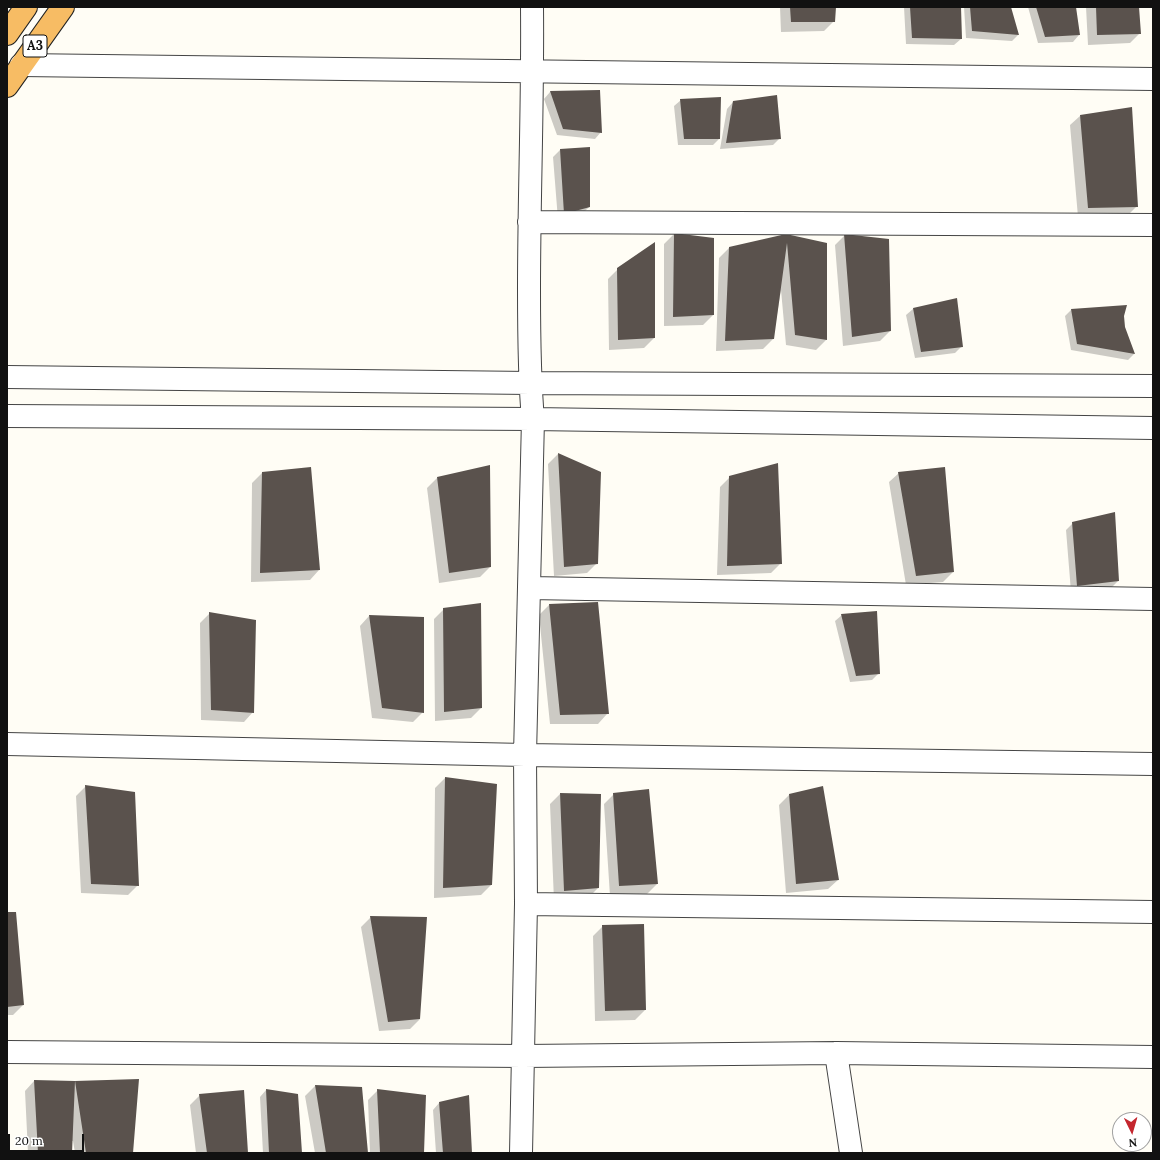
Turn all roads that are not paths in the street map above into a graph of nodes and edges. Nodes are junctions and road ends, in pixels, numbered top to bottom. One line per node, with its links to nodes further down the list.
1 (26, 7): 4 (highway, A3)
2 (63, 7): 5 (highway, A3)
3 (532, 7): 6 (street)
4 (7, 34)
5 (21, 65): 6 (street); 8 (highway, A3)
6 (532, 71): 7 (street); 9 (street)
7 (1153, 79)
8 (7, 86)
9 (529, 222): 10 (street); 12 (street)
10 (1153, 225)
11 (7, 377): 12 (street)
12 (530, 383): 13 (street); 15 (street)
13 (1153, 386)
14 (7, 416): 15 (street)
15 (533, 419): 16 (street); 17 (street)
16 (1153, 428)
17 (530, 588): 18 (street); 20 (street)
18 (1153, 599)
19 (7, 744): 20 (street)
20 (525, 755): 21 (street); 22 (street)
21 (1153, 764)
22 (526, 904): 23 (street); 26 (street)
23 (1153, 912)
24 (7, 1052): 26 (street)
25 (836, 1053): 26 (street); 27 (street); 29 (street)
26 (523, 1056): 28 (street)
27 (1153, 1057)
28 (521, 1153)
29 (851, 1153)

